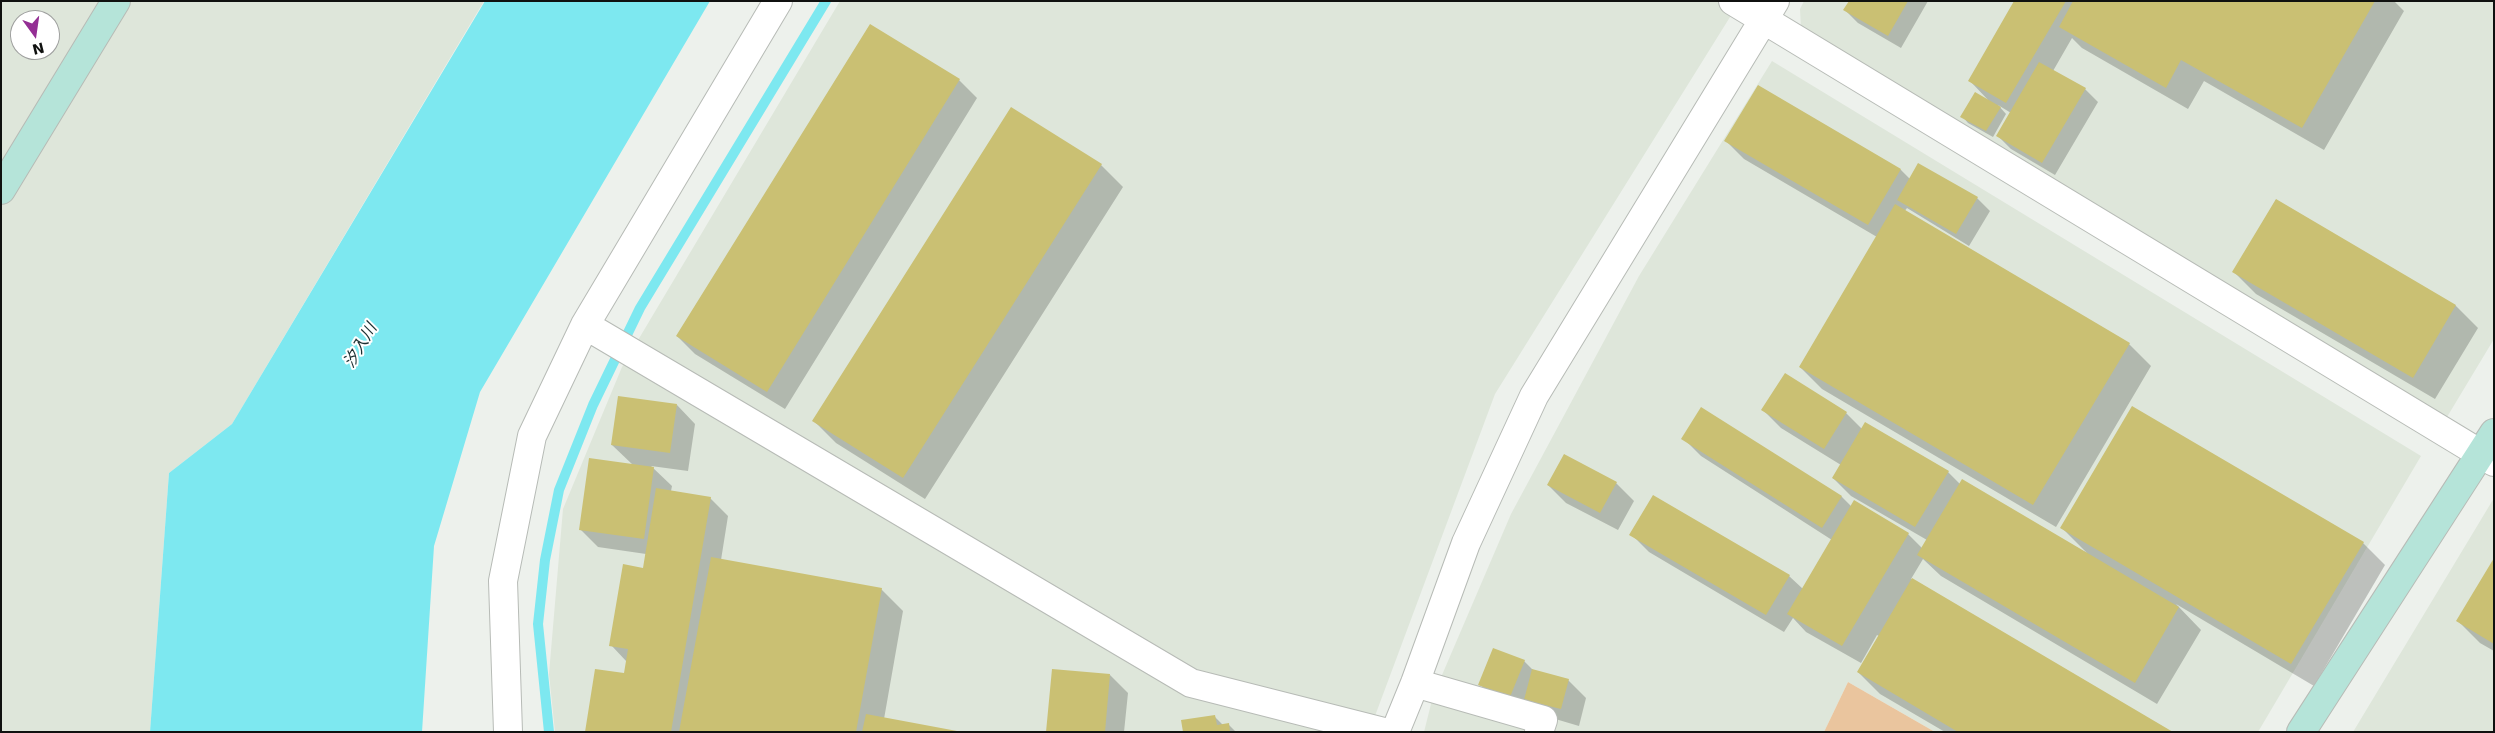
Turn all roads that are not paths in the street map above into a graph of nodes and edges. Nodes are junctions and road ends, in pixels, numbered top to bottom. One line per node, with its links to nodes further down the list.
1 (116, 1): 5 (street)
2 (778, 1): 6 (street)
3 (1733, 1): 4 (street)
4 (1769, 10): 7 (street); 8 (street)
5 (1, 190)
6 (585, 325): 9 (street); 10 (street)
7 (2490, 449): 13 (street)
8 (1415, 683): 11 (street); 12 (street)
9 (508, 732)
10 (1384, 732)
11 (1395, 732)
12 (1540, 732)
13 (2301, 732)

